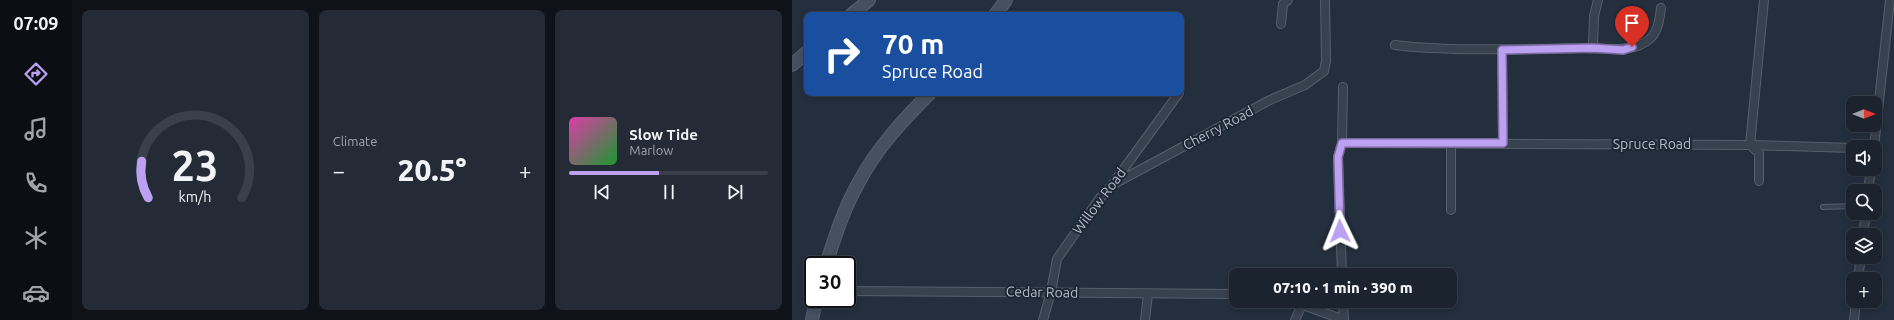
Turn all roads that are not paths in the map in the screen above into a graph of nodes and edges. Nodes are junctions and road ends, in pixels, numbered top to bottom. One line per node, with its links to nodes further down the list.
1 (869, 0): 9 (street)
2 (1006, 0): 10 (street)
3 (1288, 0): 11 (street)
4 (1325, 0): 27 (street, Cherry Road)
5 (1598, 0): 13 (street)
6 (1764, 0): 24 (street)
7 (1890, 0): 20 (street)
8 (1662, 8): 13 (street)
9 (855, 12)
10 (997, 12)
11 (1281, 24)
12 (1395, 44): 14 (street)
13 (1593, 48): 14 (street)
14 (1502, 50): 22 (street)
15 (804, 55): 16 (street)
16 (792, 65)
17 (1343, 87): 21 (street)
18 (927, 96): 31 (street)
19 (1177, 96): 27 (street, Willow Road)
20 (1875, 140)
21 (1342, 143): 23 (street, Spruce Road); 32 (street)
22 (1503, 143): 23 (street, Spruce Road); 24 (street, Spruce Road)
23 (1451, 144): 30 (street)
24 (1750, 145): 25 (street, Spruce Road); 26 (street)
25 (1846, 148)
26 (1759, 181)
27 (1112, 185): 34 (street, Willow Road)
28 (1846, 206): 29 (lane)
29 (1823, 207)
30 (1451, 210)
31 (829, 256)
32 (1342, 268)
33 (856, 291): 34 (street, Cedar Road)
34 (1052, 292): 35 (street, Cedar Road); 43 (street, Willow Road)
35 (1148, 294): 36 (street, Cedar Road); 44 (street)
36 (1229, 294)
37 (814, 308): 42 (street)
38 (1301, 308): 45 (street)
39 (1310, 308): 46 (street)
40 (1343, 308): 46 (street)
41 (1855, 308): 47 (street)
42 (812, 320)
43 (1043, 320)
44 (1145, 320)
45 (1295, 320)
46 (1344, 320)
47 (1854, 320)

